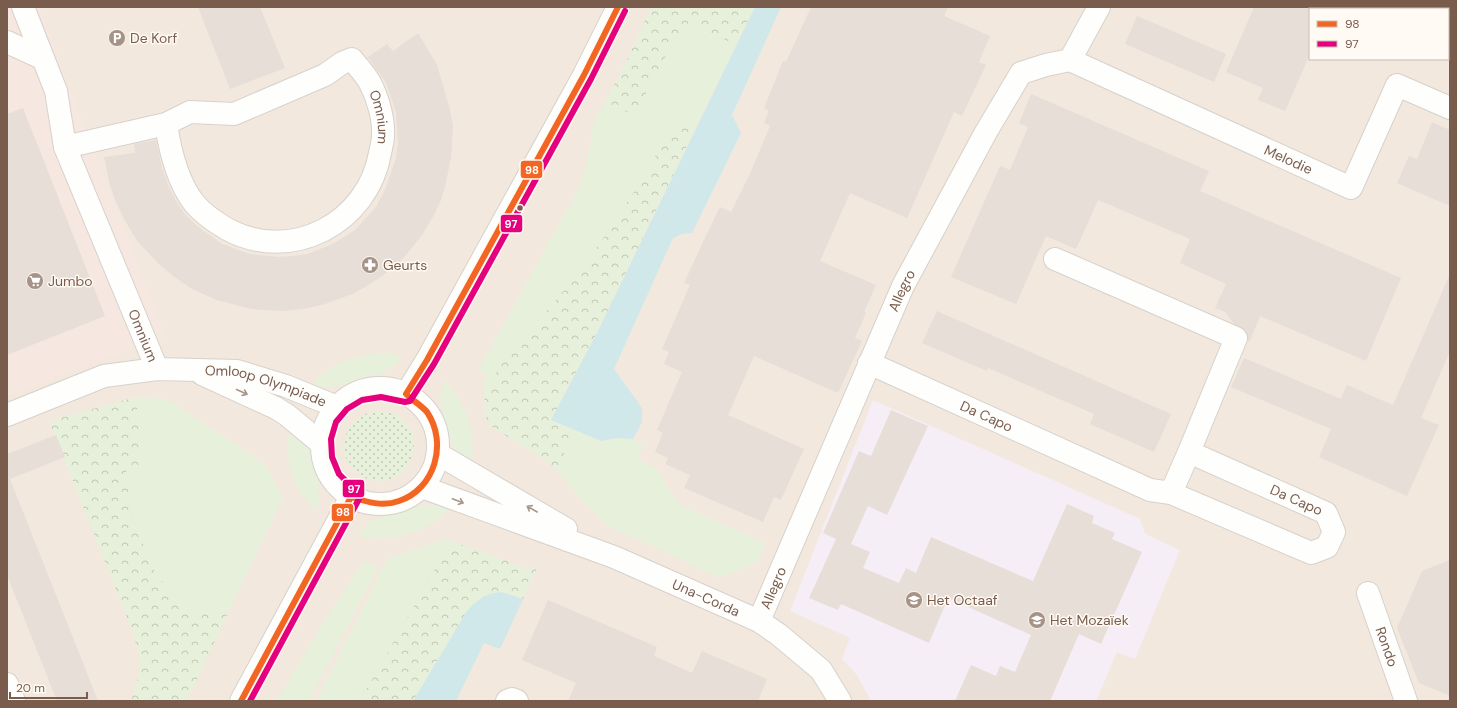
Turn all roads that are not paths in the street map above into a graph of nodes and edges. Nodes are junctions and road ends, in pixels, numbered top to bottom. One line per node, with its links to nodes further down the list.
1 (22, 7): 5 (street)
2 (618, 7): 14 (street)
3 (1099, 7): 6 (street)
4 (7, 42): 5 (street)
5 (42, 58): 9 (street, Omnium)
6 (1070, 60): 7 (street, Melodie); 11 (street, Allegro)
7 (1450, 108)
8 (166, 124): 8 (street, Omnium); 9 (street, Omnium)
9 (65, 147): 12 (street, Omnium)
10 (1055, 259): 18 (street)
11 (869, 363): 21 (street, Da Capo); 25 (street, Allegro)
12 (157, 369): 13 (street, Omloop Olympiade); 16 (street, Omloop Olympiade)
13 (193, 370): 15 (street, Omloop Olympiade); 17 (street, Omloop Olympiade, one-way to 17)
14 (406, 394): 15 (street); 19 (street)
15 (337, 407): 17 (street)
16 (7, 415)
17 (322, 444): 22 (street)
18 (1189, 452): 21 (street); 21 (street, Da Capo)
19 (438, 454): 20 (street); 23 (street, Una-Corda, one-way to 19)
20 (422, 487): 22 (street); 23 (street, Una-Corda, one-way to 23)
21 (1171, 493)
22 (351, 497): 28 (street)
23 (614, 557): 25 (street, Una-Corda)
24 (1368, 593): 32 (street, Rondo)
25 (759, 621): 31 (street, Una-Corda)
26 (7, 684): 27 (street)
27 (14, 701)
28 (241, 701)
29 (507, 701): 30 (street)
30 (517, 701)
31 (840, 701)
32 (1406, 701)

